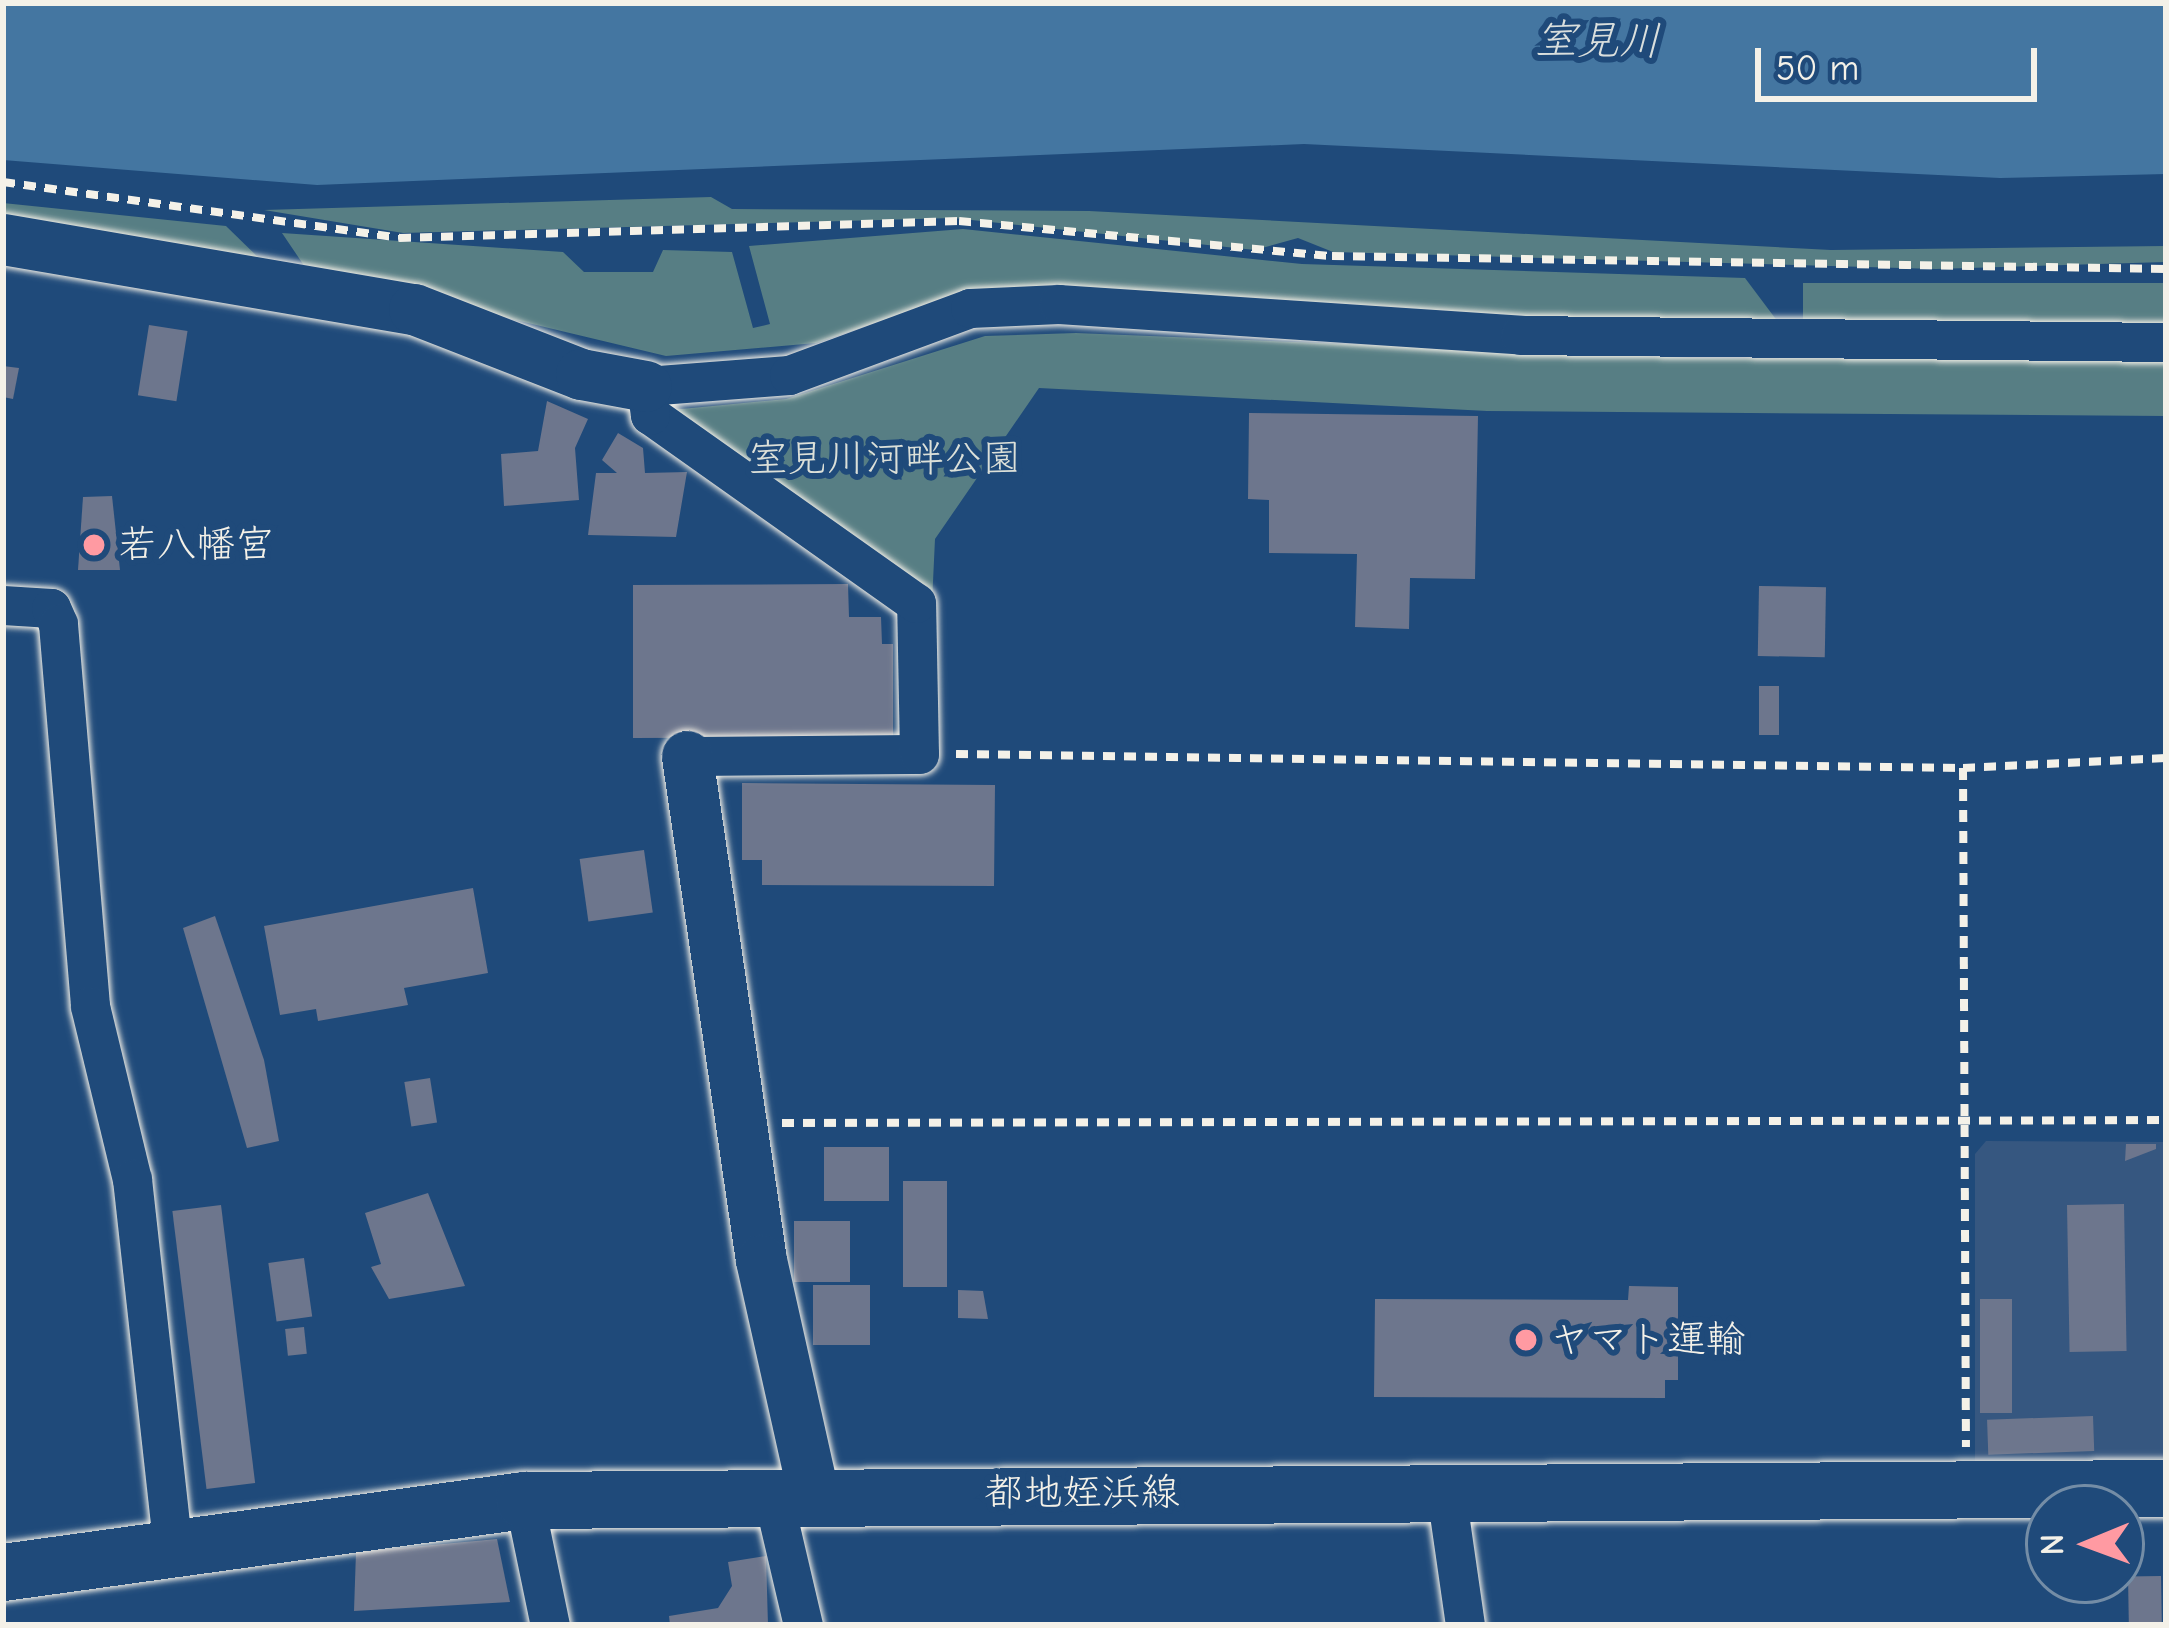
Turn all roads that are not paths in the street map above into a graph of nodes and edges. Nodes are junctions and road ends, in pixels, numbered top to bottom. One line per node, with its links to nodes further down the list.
1 (3, 239): 3 (street)
2 (2166, 342): 3 (street)
3 (646, 386): 5 (street)
4 (3, 605): 10 (street)
5 (686, 756): 7 (street)
6 (2166, 1488): 8 (main road, 都地姪浜線)
7 (792, 1493): 8 (main road, 都地姪浜線); 9 (main road, 都地姪浜線); 13 (street)
8 (1446, 1493): 14 (street)
9 (524, 1500): 10 (main road, 都地姪浜線); 12 (street)
10 (172, 1541): 11 (main road, 都地姪浜線)
11 (3, 1572)
12 (550, 1625)
13 (803, 1625)
14 (1465, 1625)

